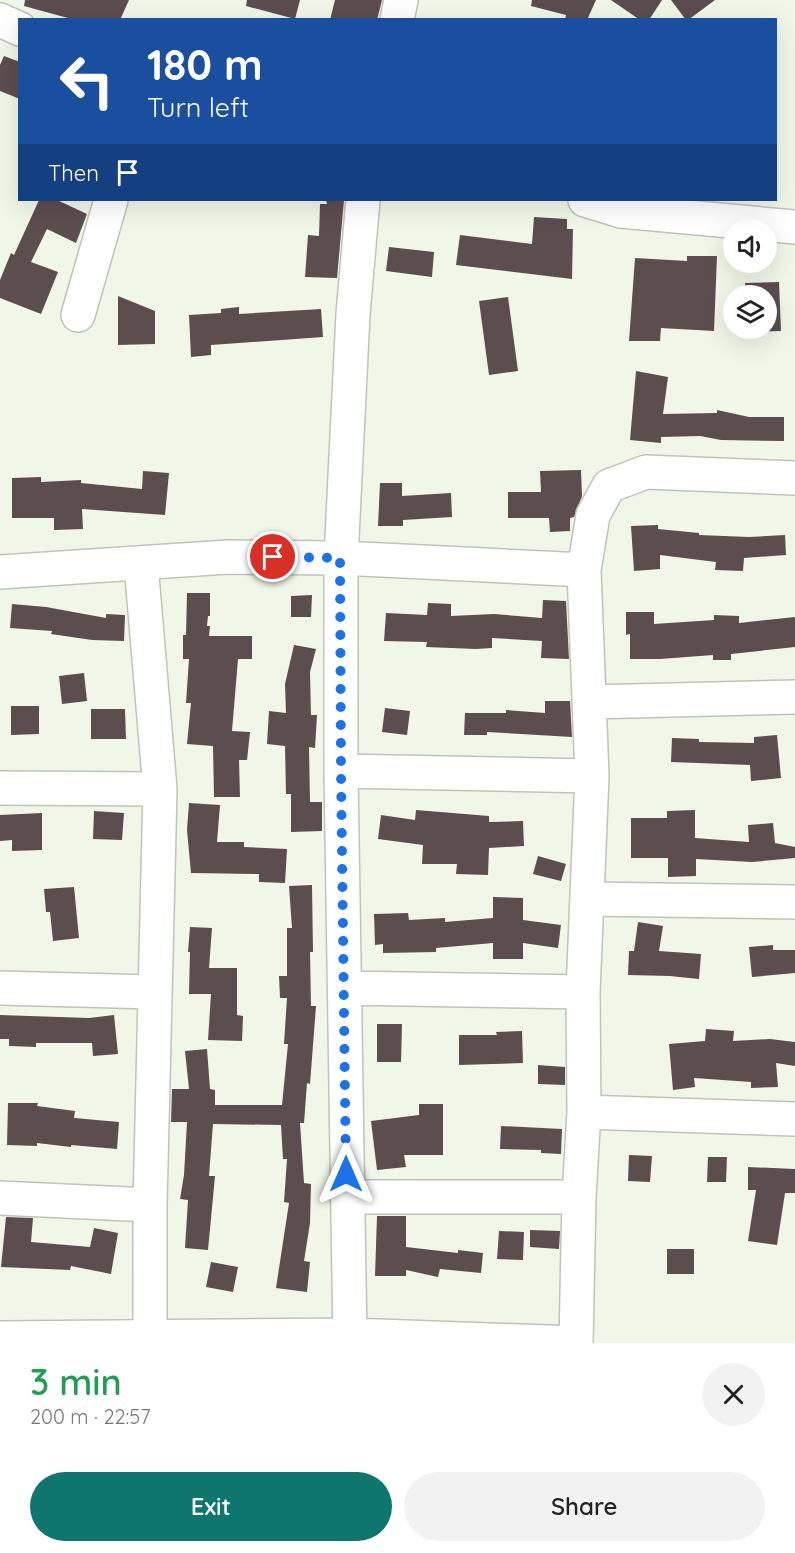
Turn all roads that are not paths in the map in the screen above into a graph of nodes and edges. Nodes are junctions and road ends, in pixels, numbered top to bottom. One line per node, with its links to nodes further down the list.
1 (401, 0): 2 (street)
2 (397, 18)
3 (0, 20): 4 (street)
4 (18, 28)
5 (111, 201): 9 (street)
6 (363, 201): 11 (street)
7 (589, 201): 8 (street)
8 (795, 227)
9 (78, 315)
10 (795, 478): 13 (street)
11 (340, 558): 12 (street); 13 (street); 17 (street)
12 (141, 564): 14 (street); 20 (street)
13 (585, 570): 16 (street)
14 (0, 573)
15 (795, 697): 16 (street)
16 (589, 702): 18 (street)
17 (341, 771): 18 (street); 24 (street)
18 (592, 776): 21 (street)
19 (0, 788): 20 (street)
20 (160, 789): 25 (street)
21 (588, 899): 22 (street); 26 (street)
22 (795, 902)
23 (0, 988): 25 (street)
24 (345, 988): 26 (street); 29 (street)
25 (154, 992): 32 (street)
26 (583, 992): 27 (street)
27 (584, 1112): 28 (street); 30 (street)
28 (795, 1119)
29 (347, 1197): 30 (street); 35 (street)
30 (579, 1197): 36 (street)
31 (0, 1198): 32 (street)
32 (150, 1205): 34 (street)
33 (0, 1338): 34 (street)
34 (150, 1338): 35 (street)
35 (351, 1339): 36 (street)
36 (576, 1343)

